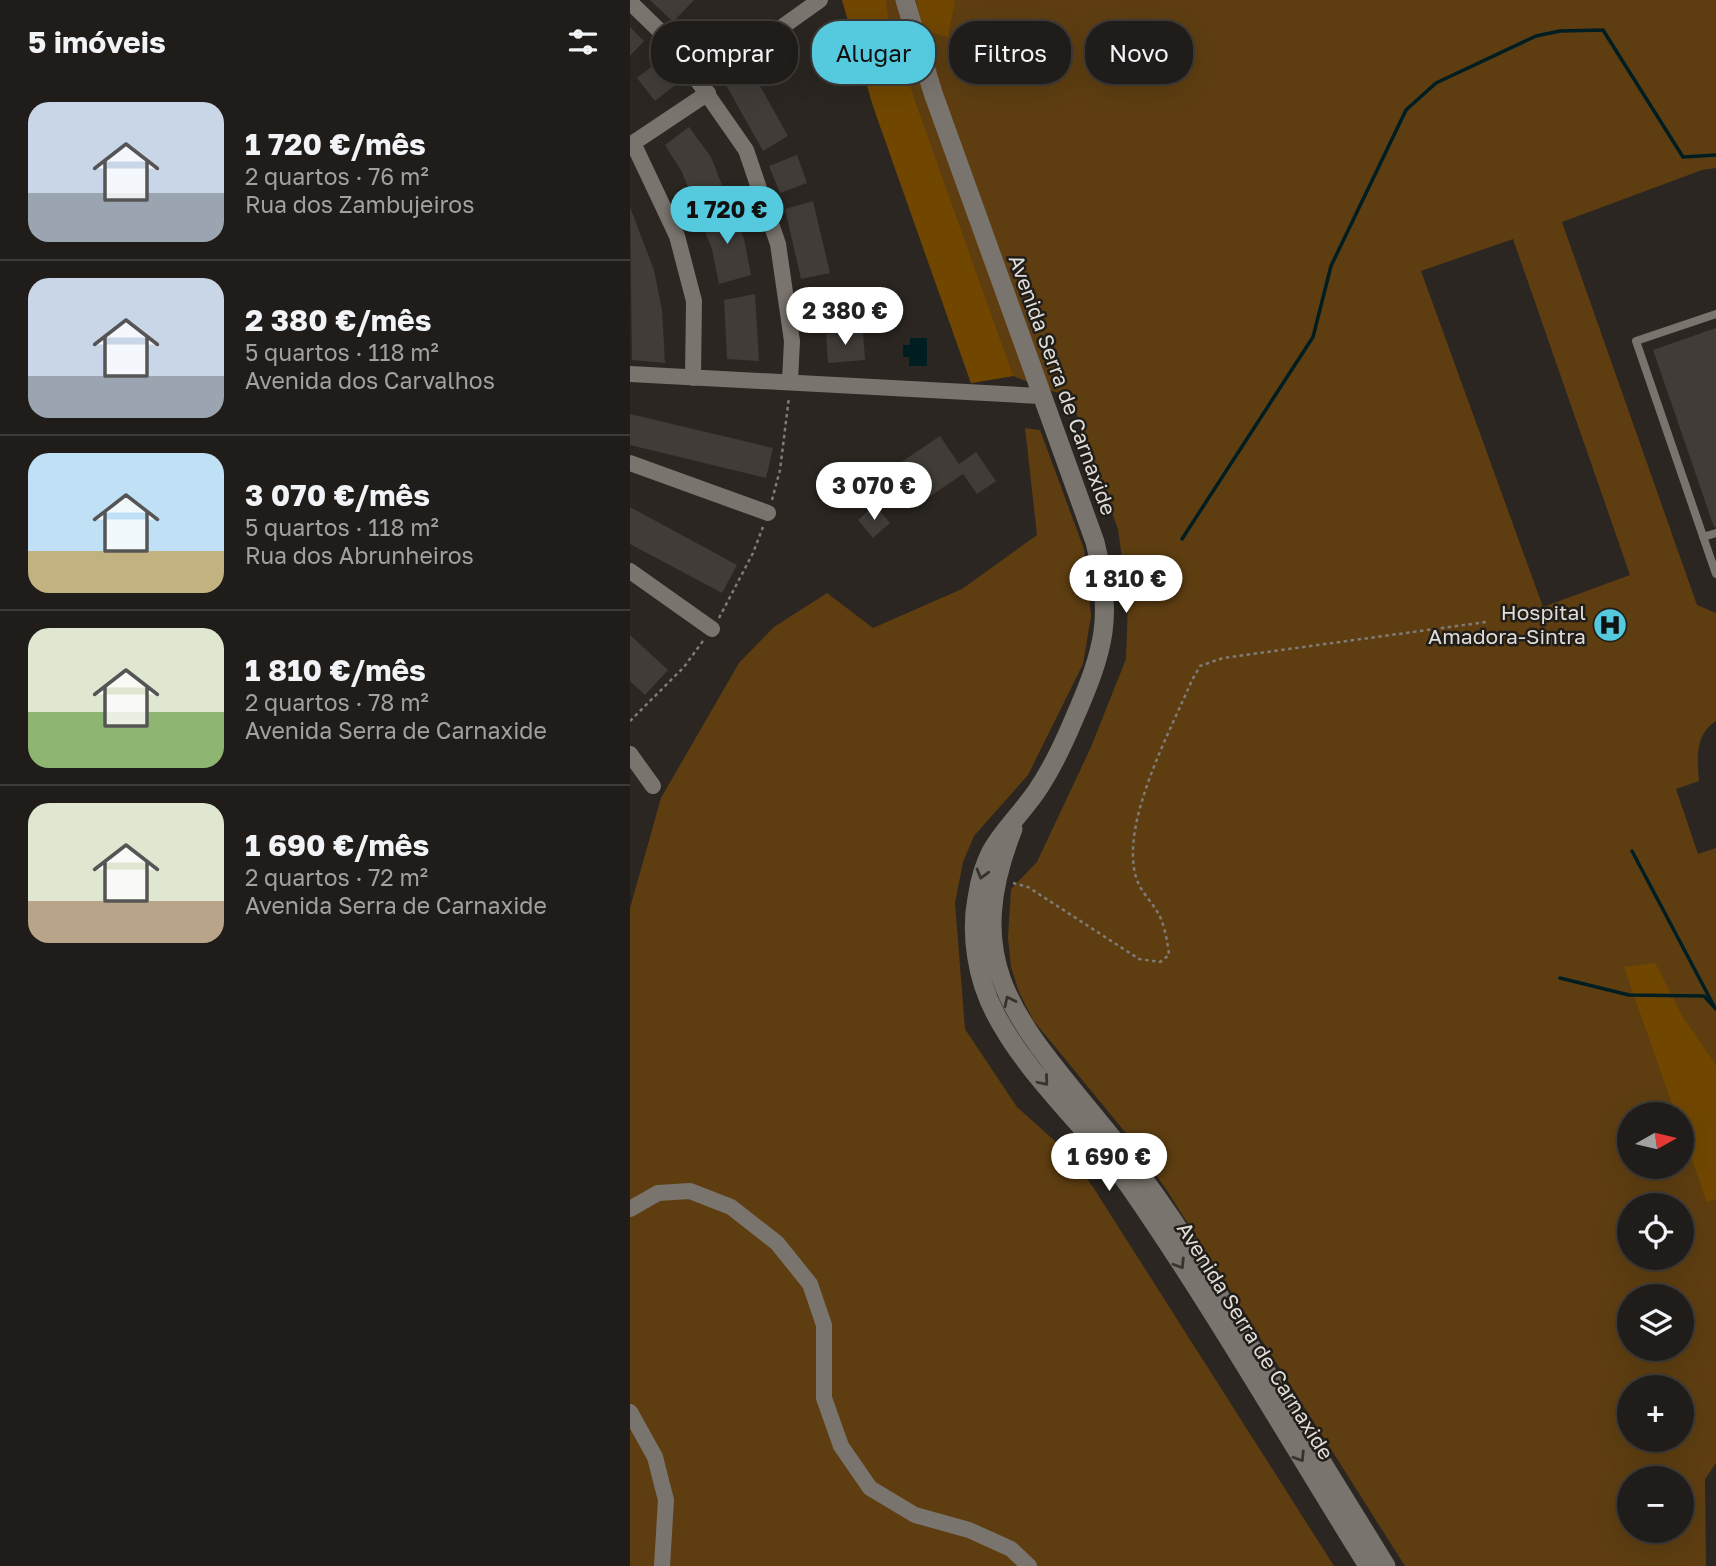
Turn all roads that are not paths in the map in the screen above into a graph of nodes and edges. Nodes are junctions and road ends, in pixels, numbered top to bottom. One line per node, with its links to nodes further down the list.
1 (820, 0): 4 (street)
2 (905, 0): 9 (street, Avenida Serra de Carnaxide)
3 (630, 2): 4 (street)
4 (705, 88): 7 (street); 8 (street)
5 (1716, 314): 13 (lane)
6 (630, 374): 7 (street)
7 (693, 378): 8 (street)
8 (790, 382): 9 (street)
9 (1040, 396): 19 (street, Avenida Serra de Carnaxide)
10 (630, 463): 11 (street)
11 (768, 513)
12 (1716, 533): 13 (lane)
13 (1703, 537): 15 (lane)
14 (630, 571): 16 (street)
15 (1716, 573)
16 (712, 629)
17 (630, 754): 18 (street)
18 (653, 786)
19 (1017, 818): 24 (street, Avenida Serra de Carnaxide, one-way to 24); 25 (street, Avenida Serra de Carnaxide, one-way to 19)
20 (630, 1209): 23 (street)
21 (630, 1412): 22 (street)
22 (662, 1566)
23 (1029, 1566)
24 (1368, 1566)
25 (1386, 1566)

